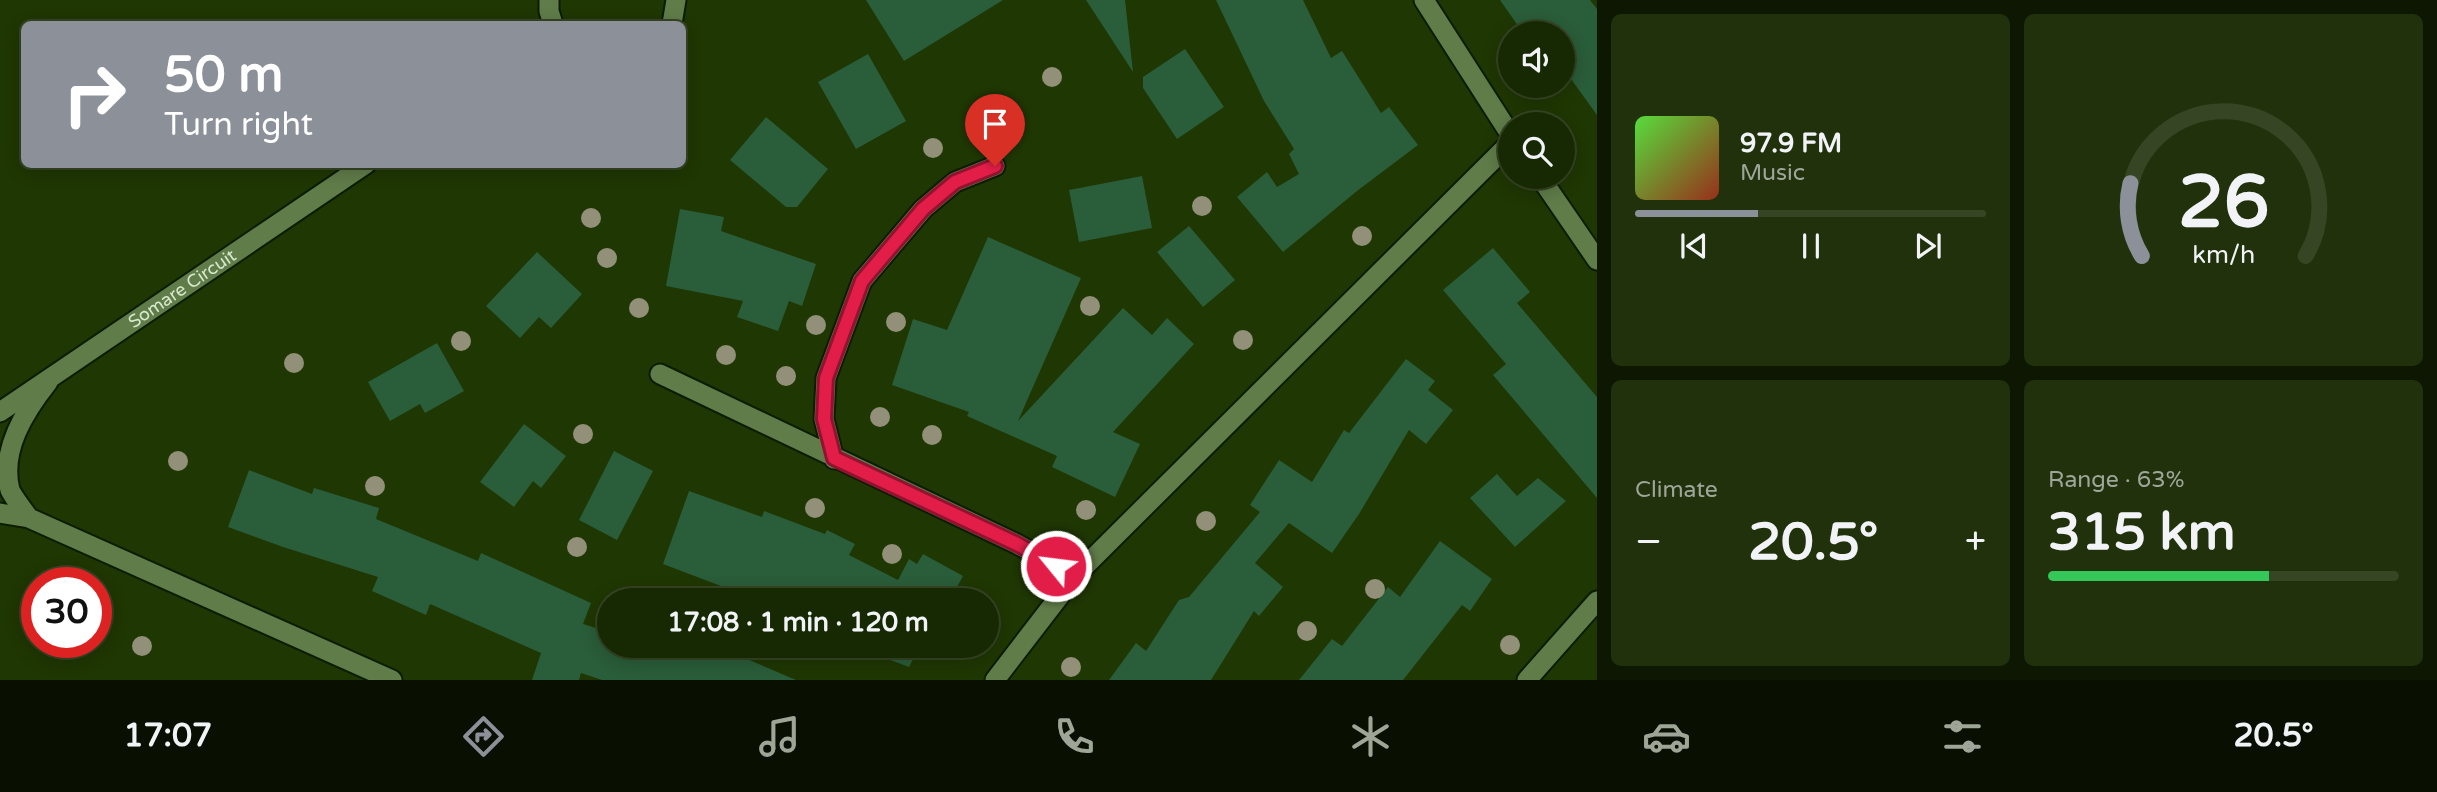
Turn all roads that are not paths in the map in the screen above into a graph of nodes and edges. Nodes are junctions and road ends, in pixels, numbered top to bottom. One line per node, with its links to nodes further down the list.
1 (1424, 0): 4 (street)
2 (678, 2): 3 (street)
3 (673, 21)
4 (1498, 115)
5 (1498, 155): 16 (street)
6 (995, 166): 13 (street)
7 (360, 168): 11 (street, Somare Circuit)
8 (1548, 189): 9 (street)
9 (1597, 260)
10 (660, 374): 13 (street)
11 (48, 382): 12 (street, Somare Circuit); 15 (street)
12 (0, 412)
13 (834, 458): 16 (street)
14 (0, 513): 15 (street)
15 (29, 518): 18 (street)
16 (1075, 576): 19 (street)
17 (1597, 601): 20 (street)
18 (391, 680)
19 (995, 680)
20 (1527, 680)

